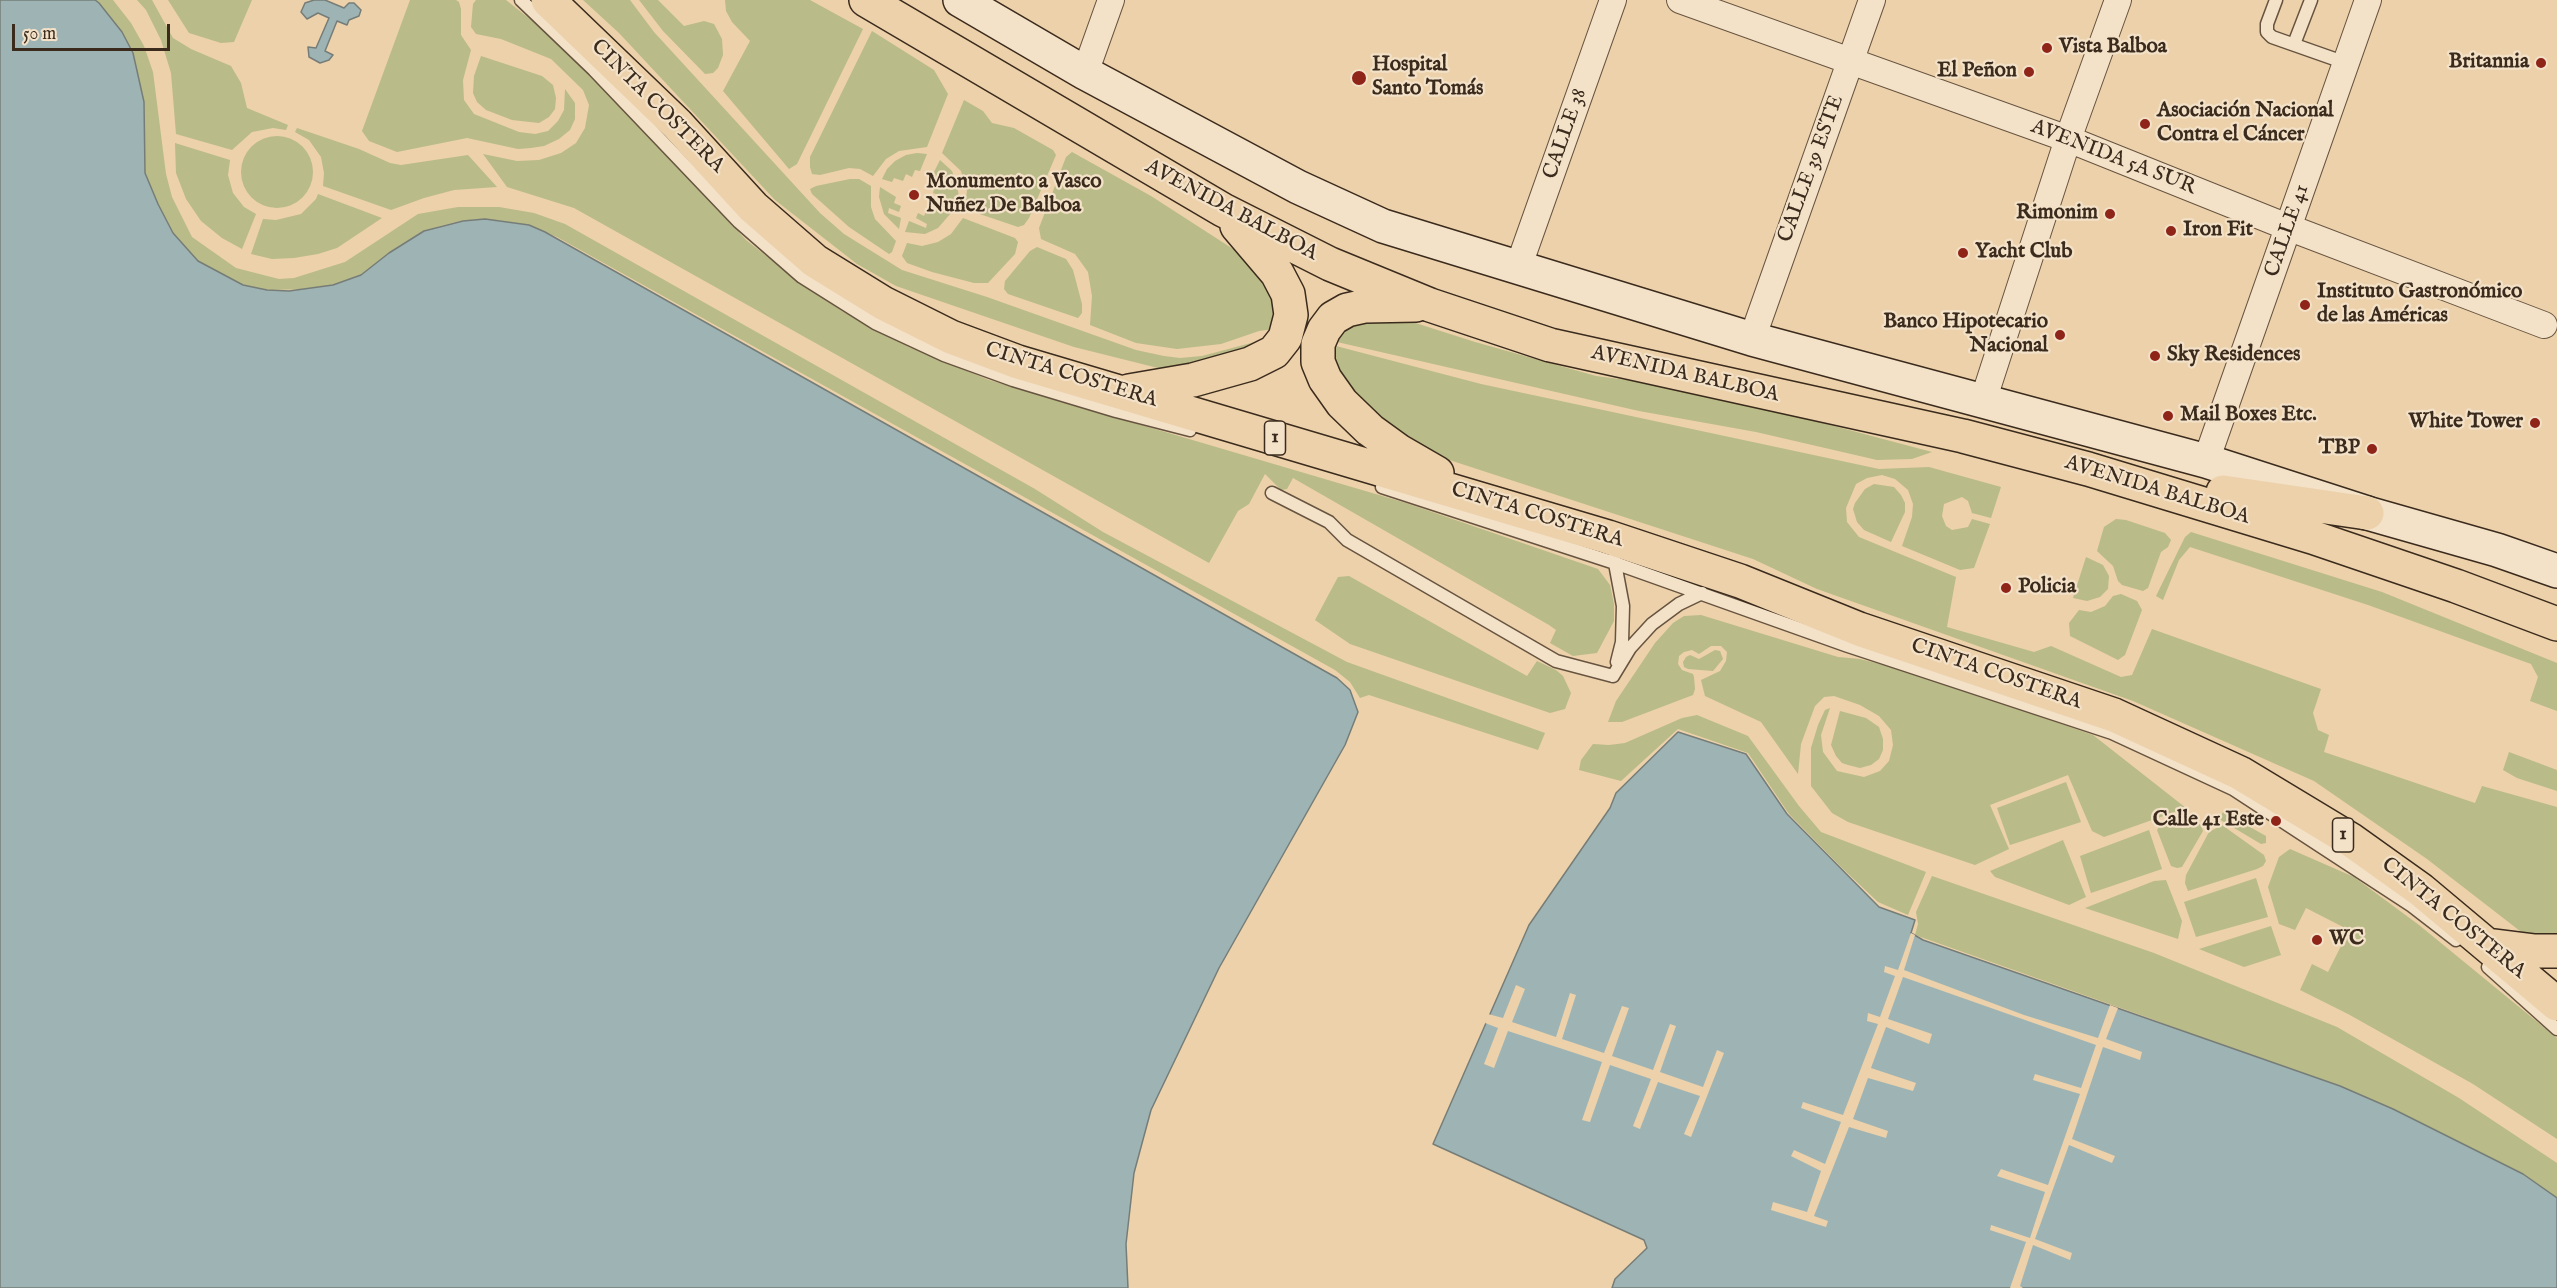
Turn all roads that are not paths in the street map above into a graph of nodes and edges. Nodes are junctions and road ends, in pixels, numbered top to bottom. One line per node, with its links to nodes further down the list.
1 (521, 0): 26 (lane)
2 (548, 0): 24 (highway, CINTA COSTERA / 1)
3 (866, 0): 18 (highway, AVENIDA BALBOA)
4 (960, 0): 16 (main road, AVENIDA BALBOA)
5 (1111, 0): 16 (street)
6 (1613, 0): 20 (street, CALLE 38)
7 (1680, 0): 14 (street, AVENIDA 5A SUR)
8 (1872, 0): 14 (street, CALLE 39 ESTE)
9 (2118, 0): 17 (street)
10 (2276, 0): 13 (lane)
11 (2311, 0): 13 (lane)
12 (2368, 0): 15 (street, CALLE 41)
13 (2294, 44): 15 (lane)
14 (1850, 61): 17 (street, AVENIDA 5A SUR); 23 (street, CALLE 39 ESTE)
15 (2346, 63): 19 (street, CALLE 41)
16 (1085, 73): 20 (main road, AVENIDA BALBOA)
17 (2068, 139): 19 (street, AVENIDA 5A SUR); 25 (street)
18 (1223, 210): 21 (highway, AVENIDA BALBOA); 24 (highway)
19 (2289, 228): 22 (street, AVENIDA 5A SUR); 27 (street, CALLE 41)
20 (1518, 268): 23 (main road, AVENIDA BALBOA)
21 (1430, 305): 28 (highway, AVENIDA BALBOA); 31 (highway)
22 (2544, 326)
23 (1752, 339): 25 (main road, AVENIDA BALBOA)
24 (1121, 393): 31 (highway, CINTA COSTERA / 1)
25 (1983, 401): 27 (main road, AVENIDA BALBOA)
26 (1208, 434)
27 (2206, 461): 32 (main road, AVENIDA BALBOA)
28 (2088, 469): 32 (highway); 37 (highway, AVENIDA BALBOA)
29 (1368, 482): 33 (lane)
30 (1272, 493): 38 (lane)
31 (1484, 499): 33 (highway, CINTA COSTERA / 1)
32 (2367, 513): 34 (main road, AVENIDA BALBOA)
33 (1612, 550): 35 (highway, CINTA COSTERA / 1); 36 (lane); 38 (lane)
34 (2557, 571)
35 (1740, 581): 36 (lane); 39 (highway, CINTA COSTERA / 1)
36 (1700, 593): 38 (lane); 39 (lane)
37 (2557, 624)
38 (1613, 676)
39 (2477, 950): 40 (highway); 41 (highway, CINTA COSTERA / 1); 42 (lane)
40 (2557, 951)
41 (2557, 1005)
42 (2557, 1029)

